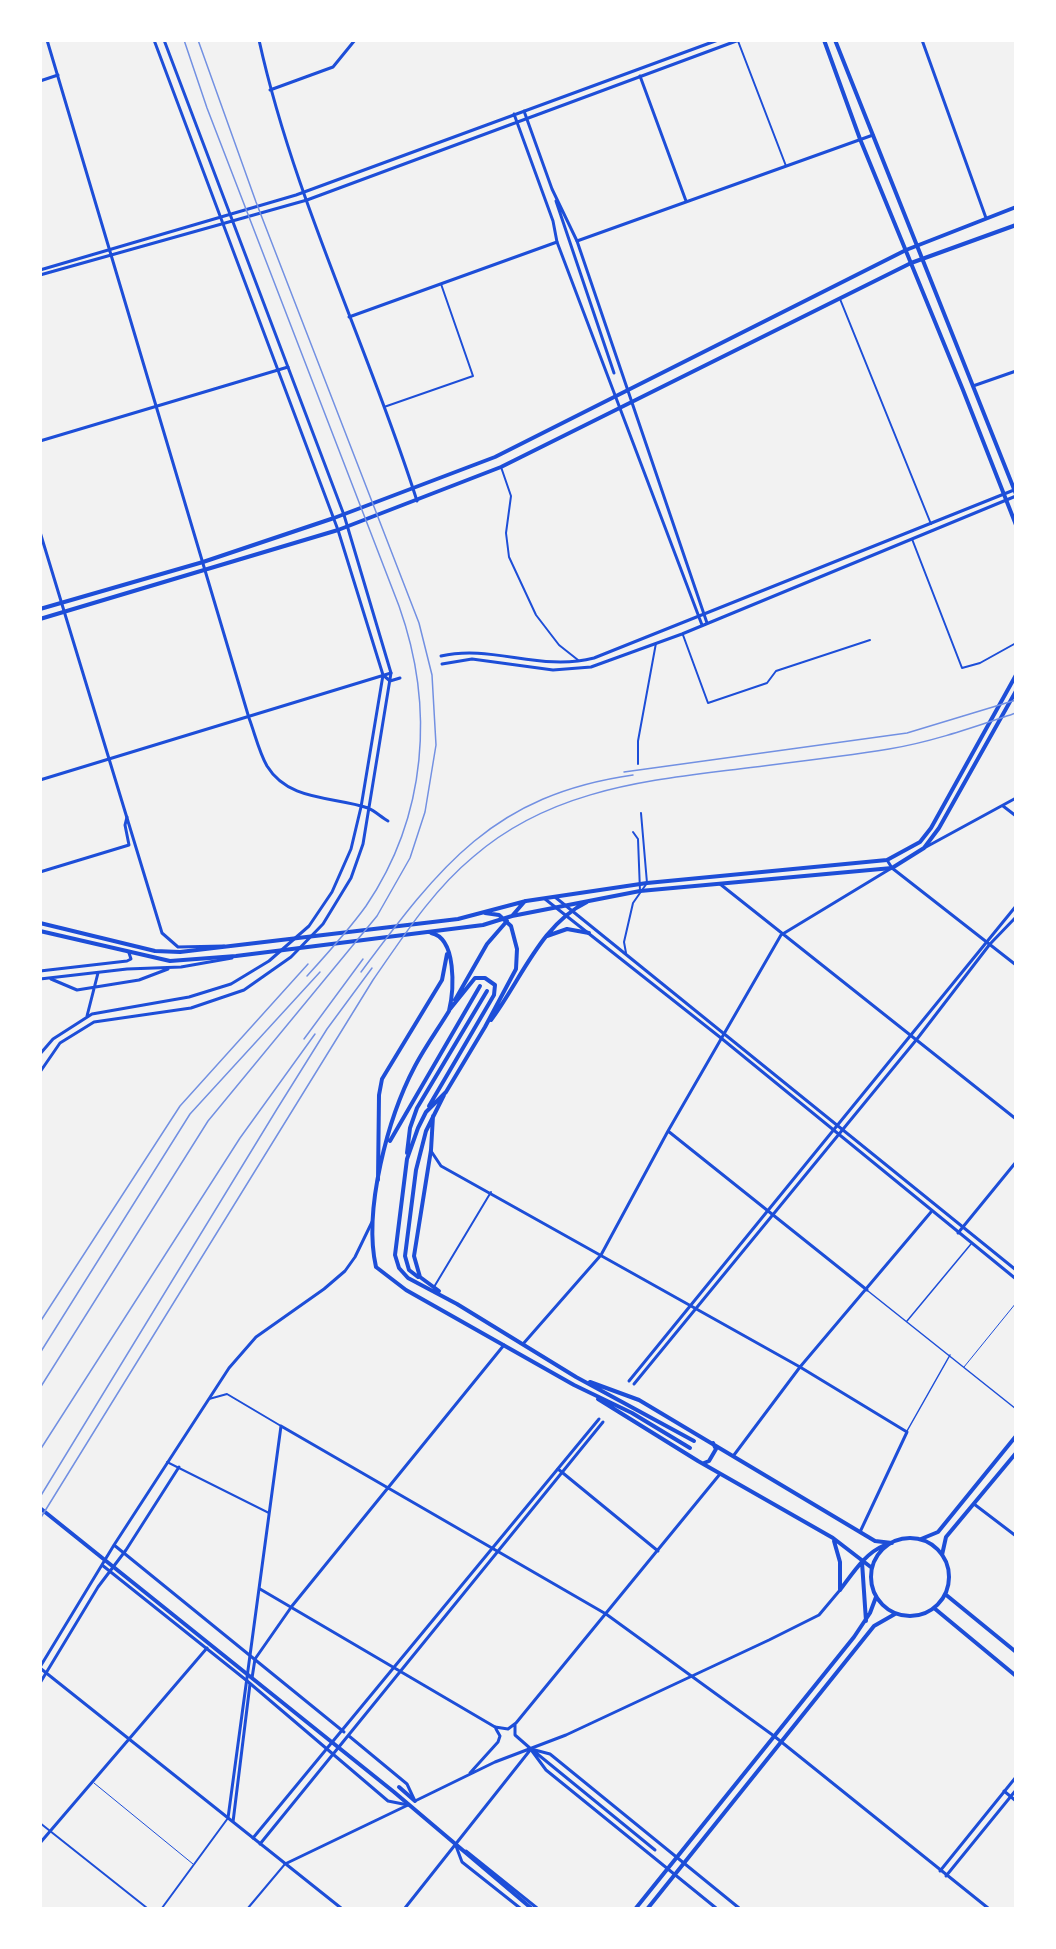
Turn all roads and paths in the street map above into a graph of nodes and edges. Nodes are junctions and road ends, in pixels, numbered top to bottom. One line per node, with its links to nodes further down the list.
1 (47, 40): 11 (main road)
2 (154, 40): 28 (main road)
3 (164, 40): 27 (main road)
4 (259, 40): 14 (main road)
5 (355, 40): 14 (main road)
6 (718, 40): 15 (main road)
7 (824, 40): 20 (main road)
8 (835, 40): 19 (main road)
9 (922, 40): 29 (main road)
10 (739, 41): 12 (main road); 21 (street)
11 (58, 75): 13 (main road); 36 (main road)
12 (640, 76): 17 (main road); 25 (main road)
13 (40, 81)
14 (270, 90): 23 (main road)
15 (524, 111): 16 (main road); 17 (main road)
16 (514, 114): 18 (main road); 23 (main road)
17 (526, 119): 18 (main road); 22 (main road)
18 (517, 122): 24 (main road); 34 (main road)
19 (873, 135): 20 (main road); 35 (main road)
20 (860, 139): 21 (main road); 37 (main road)
21 (786, 166): 25 (main road)
22 (552, 189): 33 (main road); 49 (main road)
23 (304, 192): 24 (main road); 27 (main road)
24 (307, 200): 30 (main road); 45 (main road)
25 (686, 201): 33 (main road)
26 (1016, 207): 29 (main road)
27 (229, 213): 28 (main road); 30 (main road)
28 (220, 216): 31 (main road); 36 (main road)
29 (987, 218): 35 (main road)
30 (231, 221): 31 (main road); 46 (main road)
31 (222, 223): 38 (main road); 47 (main road)
32 (1016, 225): 39 (main road)
33 (577, 241): 51 (main road)
34 (557, 242): 43 (main road); 52 (main road)
35 (916, 246): 37 (main road); 39 (main road)
36 (109, 249): 38 (main road); 41 (main road)
37 (906, 250): 40 (main road); 51 (main road)
38 (110, 255): 42 (main road); 54 (main road)
39 (922, 260): 40 (main road); 50 (main road)
40 (911, 263): 44 (main road); 61 (main road)
41 (40, 270)
42 (40, 275)
43 (441, 284): 45 (main road); 55 (street)
44 (840, 299): 53 (main road); 66 (street)
45 (349, 317): 55 (main road)
46 (288, 367): 47 (main road); 64 (main road)
47 (278, 370): 54 (main road); 65 (main road)
48 (1016, 371): 50 (main road)
49 (614, 373)
50 (973, 386): 60 (main road)
51 (627, 391): 52 (main road); 53 (main road)
52 (616, 397): 56 (main road); 59 (main road)
53 (631, 404): 56 (main road); 77 (main road)
54 (157, 405): 57 (main road); 72 (main road)
55 (383, 408): 59 (main road)
56 (622, 409): 58 (main road); 78 (main road)
57 (40, 441)
58 (501, 467): 63 (main road); 87 (street)
59 (413, 488): 63 (main road); 64 (main road)
60 (1015, 493): 61 (main road); 62 (main road)
61 (1003, 495): 62 (main road); 66 (main road)
62 (1005, 500): 67 (main road); 71 (main road)
63 (417, 501): 68 (main road)
64 (344, 514): 65 (main road); 68 (main road)
65 (334, 518): 69 (main road); 72 (main road)
66 (931, 524): 77 (main road)
67 (1016, 525)
68 (348, 526): 69 (main road); 90 (main road)
69 (338, 530): 73 (main road); 91 (main road)
70 (40, 532): 74 (main road)
71 (912, 539): 80 (main road); 85 (street)
72 (203, 562): 73 (main road); 74 (main road)
73 (206, 571): 76 (main road); 96 (main road)
74 (62, 603): 75 (main road); 76 (main road)
75 (40, 609)
76 (65, 612): 79 (main road); 97 (main road)
77 (704, 616): 78 (main road); 80 (main road)
78 (699, 618): 81 (main road); 87 (main road)
79 (40, 619)
80 (707, 623): 81 (main road)
81 (702, 626): 82 (main road)
82 (682, 633): 83 (street); 84 (main road)
83 (870, 640)
84 (656, 643): 88 (main road); 98 (street)
85 (1016, 643)
86 (441, 656): 87 (main road)
87 (580, 662)
88 (442, 664)
89 (399, 670): 90 (main road)
90 (392, 673): 91 (main road); 94 (main road)
91 (384, 675): 94 (main road); 96 (main road); 102 (main road)
92 (1016, 675): 110 (main road)
93 (400, 678): 94 (main road)
94 (390, 681): 103 (main road)
95 (1016, 691): 109 (main road)
96 (249, 718): 97 (main road); 102 (main road)
97 (109, 760): 99 (main road); 105 (main road)
98 (638, 764)
99 (40, 780)
100 (1016, 798): 101 (main road)
101 (1003, 806): 106 (main road); 109 (main road)
102 (362, 807): 103 (main road); 152 (main road)
103 (370, 809): 107 (main road); 159 (main road)
104 (641, 813): 113 (street)
105 (127, 815): 112 (main road); 137 (main road)
106 (1016, 816)
107 (388, 821)
108 (633, 832): 114 (street)
109 (924, 848): 111 (main road)
110 (887, 860): 111 (main road); 113 (main road)
111 (892, 868): 115 (main road); 134 (main road); 136 (main road)
112 (40, 872)
113 (647, 883): 114 (main road); 116 (street)
114 (641, 884): 116 (street); 117 (main road)
115 (720, 884): 116 (main road); 134 (main road)
116 (640, 891): 119 (main road); 140 (street)
117 (554, 896): 118 (main road); 121 (main road)
118 (543, 898): 120 (main road); 123 (main road)
119 (594, 899): 121 (main road); 124 (main road)
120 (526, 901): 125 (main road); 127 (main road)
121 (566, 904): 123 (main road); 124 (main road)
122 (1016, 906): 136 (main road)
123 (556, 907): 126 (main road); 127 (main road)
124 (572, 909): 126 (main road); 140 (main road)
125 (481, 913): 129 (main road); 137 (main road)
126 (566, 914): 133 (main road); 135 (main road)
127 (512, 916): 129 (main road)
128 (1016, 917): 136 (main road)
129 (506, 919): 132 (main road); 151 (main road); 153 (main road)
130 (40, 923): 137 (main road)
131 (40, 931): 139 (main road)
132 (424, 932): 138 (main road); 141 (main road)
133 (589, 933): 135 (main road); 156 (main road)
134 (782, 935): 154 (main road); 155 (main road)
135 (546, 937): 153 (main road)
136 (988, 943): 142 (main road); 155 (main road); 157 (main road)
137 (225, 946)
138 (446, 948): 151 (main road); 173 (main road)
139 (129, 953): 141 (main road); 144 (main road)
140 (626, 953): 154 (main road)
141 (236, 956): 143 (main road)
142 (1016, 965)
143 (172, 967): 145 (main road); 149 (main road)
144 (40, 970)
145 (98, 973): 146 (main road); 149 (main road)
146 (49, 978): 147 (main road); 149 (main road)
147 (40, 979)
148 (480, 986): 169 (main road)
149 (95, 987): 152 (main road)
150 (487, 991): 171 (main road)
151 (449, 1011): 161 (main road); 169 (main road)
152 (87, 1016): 158 (main road)
153 (485, 1027): 160 (main road)
154 (724, 1033): 156 (main road); 164 (main road)
155 (910, 1035): 157 (main road); 164 (main road)
156 (721, 1038): 165 (main road); 167 (main road)
157 (917, 1039): 163 (main road); 166 (main road)
158 (40, 1054)
159 (40, 1072)
160 (446, 1092): 161 (main road); 162 (main road)
161 (426, 1112): 171 (main road)
162 (433, 1116): 170 (main road); 185 (main road)
163 (1016, 1119)
164 (837, 1125): 165 (main road); 166 (main road)
165 (832, 1130): 168 (main road); 175 (main road)
166 (843, 1130): 168 (main road); 179 (main road)
167 (668, 1131): 175 (main road); 182 (main road)
168 (838, 1136): 176 (main road); 177 (main road)
169 (386, 1149): 173 (main road)
170 (431, 1150): 174 (main road); 185 (main road)
171 (407, 1159): 186 (main road)
172 (1016, 1162): 179 (main road)
173 (378, 1186): 178 (main road)
174 (491, 1192): 182 (main road); 186 (street)
175 (768, 1210): 177 (main road); 189 (main road)
176 (931, 1212): 180 (main road); 187 (main road)
177 (772, 1213): 187 (main road); 190 (main road)
178 (374, 1218): 192 (main road); 201 (main road)
179 (963, 1227): 180 (main road); 183 (main road)
180 (958, 1233): 181 (main road)
181 (971, 1244): 184 (main road); 191 (street)
182 (601, 1255): 189 (main road); 193 (main road)
183 (1016, 1270)
184 (1016, 1279)
185 (424, 1280): 186 (main road)
186 (433, 1289): 193 (main road)
187 (867, 1290): 191 (street); 195 (main road)
188 (1016, 1303): 196 (lane)
189 (690, 1305): 190 (main road); 198 (main road)
190 (696, 1308): 195 (main road); 199 (main road)
191 (907, 1321): 194 (street)
192 (505, 1344): 200 (main road); 219 (main road)
193 (522, 1344): 197 (main road)
194 (950, 1355): 196 (street); 206 (street)
195 (800, 1367): 206 (main road); 212 (main road)
196 (964, 1367): 202 (street)
197 (576, 1377): 208 (main road); 209 (main road)
198 (629, 1381)
199 (634, 1384)
200 (574, 1385): 210 (main road); 213 (main road)
201 (207, 1399): 205 (street); 214 (main road)
202 (1016, 1409)
203 (599, 1419): 216 (main road)
204 (603, 1422): 217 (main road)
205 (281, 1426): 219 (main road); 222 (main road)
206 (907, 1432): 223 (main road)
207 (1016, 1436): 226 (main road)
208 (694, 1441)
209 (710, 1441): 212 (main road); 213 (main road)
210 (690, 1448)
211 (1016, 1453): 220 (main road)
212 (734, 1455): 223 (main road)
213 (698, 1461): 218 (main road)
214 (167, 1462): 215 (street); 228 (main road)
215 (178, 1467): 222 (street); 232 (main road)
216 (558, 1468): 217 (main road); 229 (main road)
217 (562, 1472): 230 (main road); 231 (main road)
218 (721, 1473): 225 (main road); 230 (main road)
219 (388, 1488): 229 (main road); 242 (main road)
220 (974, 1504): 224 (main road); 233 (main road)
221 (40, 1508): 279 (main road)
222 (271, 1514): 238 (main road)
223 (860, 1532): 227 (main road)
224 (1016, 1536)
225 (833, 1538): 234 (main road); 239 (main road)
226 (920, 1540): 227 (main road); 233 (main road)
227 (892, 1543): 234 (main road); 236 (main road)
228 (114, 1545): 232 (main road); 235 (main road)
229 (491, 1549): 231 (main road); 252 (main road)
230 (658, 1551): 244 (main road)
231 (497, 1552): 244 (main road); 254 (main road)
232 (123, 1553): 237 (main road); 249 (main road)
233 (942, 1556): 240 (main road)
234 (862, 1562): 236 (main road); 239 (main road); 246 (main road)
235 (102, 1565): 237 (main road); 251 (main road)
236 (872, 1568): 241 (main road)
237 (110, 1572): 247 (main road); 253 (main road)
238 (260, 1589): 242 (main road); 249 (main road)
239 (840, 1590): 255 (main road)
240 (945, 1594): 243 (main road); 248 (main road)
241 (876, 1597): 245 (main road); 246 (main road)
242 (292, 1606): 250 (main road); 252 (main road)
243 (933, 1608): 245 (main road); 256 (main road)
244 (606, 1614): 255 (main road); 260 (main road)
245 (894, 1614): 266 (main road)
246 (866, 1621): 264 (main road)
247 (207, 1648): 257 (main road); 265 (main road)
248 (1016, 1652)
249 (251, 1656): 250 (main road); 257 (main road)
250 (255, 1659): 259 (main road); 262 (main road)
251 (40, 1667): 253 (main road)
252 (395, 1670): 254 (main road); 262 (main road)
253 (47, 1673): 258 (main road); 265 (main road)
254 (400, 1673): 261 (main road); 263 (main road)
255 (694, 1675): 264 (main road); 268 (main road)
256 (1016, 1676)
257 (246, 1680): 259 (main road); 280 (main road)
258 (40, 1683)
259 (250, 1684): 267 (main road); 281 (main road)
260 (516, 1723): 261 (main road); 268 (main road)
261 (495, 1727): 270 (main road)
262 (344, 1731): 263 (main road); 267 (main road)
263 (349, 1736): 269 (main road); 277 (main road)
264 (774, 1736): 266 (main road); 289 (main road)
265 (129, 1738): 272 (main road); 280 (main road)
266 (781, 1742): 291 (main road); 294 (main road)
267 (328, 1749): 269 (main road); 284 (main road)
268 (531, 1749): 270 (main road); 287 (main road); 288 (main road); 289 (main road); 293 (main road)
269 (333, 1754): 279 (main road); 286 (main road)
270 (468, 1775): 277 (main road)
271 (1016, 1777): 275 (main road)
272 (92, 1781): 283 (main road); 292 (lane)
273 (399, 1787): 277 (main road)
274 (1016, 1790): 276 (main road)
275 (1004, 1791): 276 (main road); 294 (main road)
276 (1010, 1796): 278 (main road); 296 (main road)
277 (415, 1801): 279 (street)
278 (1016, 1801)
279 (408, 1805): 287 (main road); 290 (main road)
280 (228, 1818): 281 (main road); 292 (street)
281 (233, 1822): 284 (main road)
282 (40, 1823): 283 (street)
283 (50, 1830): 285 (main road); 297 (street)
284 (253, 1838): 286 (main road)
285 (40, 1843)
286 (260, 1844): 290 (main road)
287 (456, 1846): 301 (main road); 302 (main road); 303 (main road); 304 (main road)
288 (655, 1850)
289 (678, 1858): 291 (main road); 293 (main road)
290 (285, 1864): 299 (street); 300 (main road)
291 (685, 1864): 295 (main road); 308 (main road)
292 (194, 1865): 298 (street)
293 (668, 1870): 295 (main road); 305 (main road)
294 (939, 1871): 296 (main road)
295 (675, 1876): 306 (main road); 307 (main road)
296 (946, 1876): 309 (main road)
297 (147, 1908)
298 (162, 1908)
299 (248, 1908)
300 (341, 1908)
301 (405, 1908)
302 (520, 1908)
303 (531, 1908)
304 (537, 1908)
305 (636, 1908)
306 (648, 1908)
307 (716, 1908)
308 (739, 1908)
309 (988, 1908)

